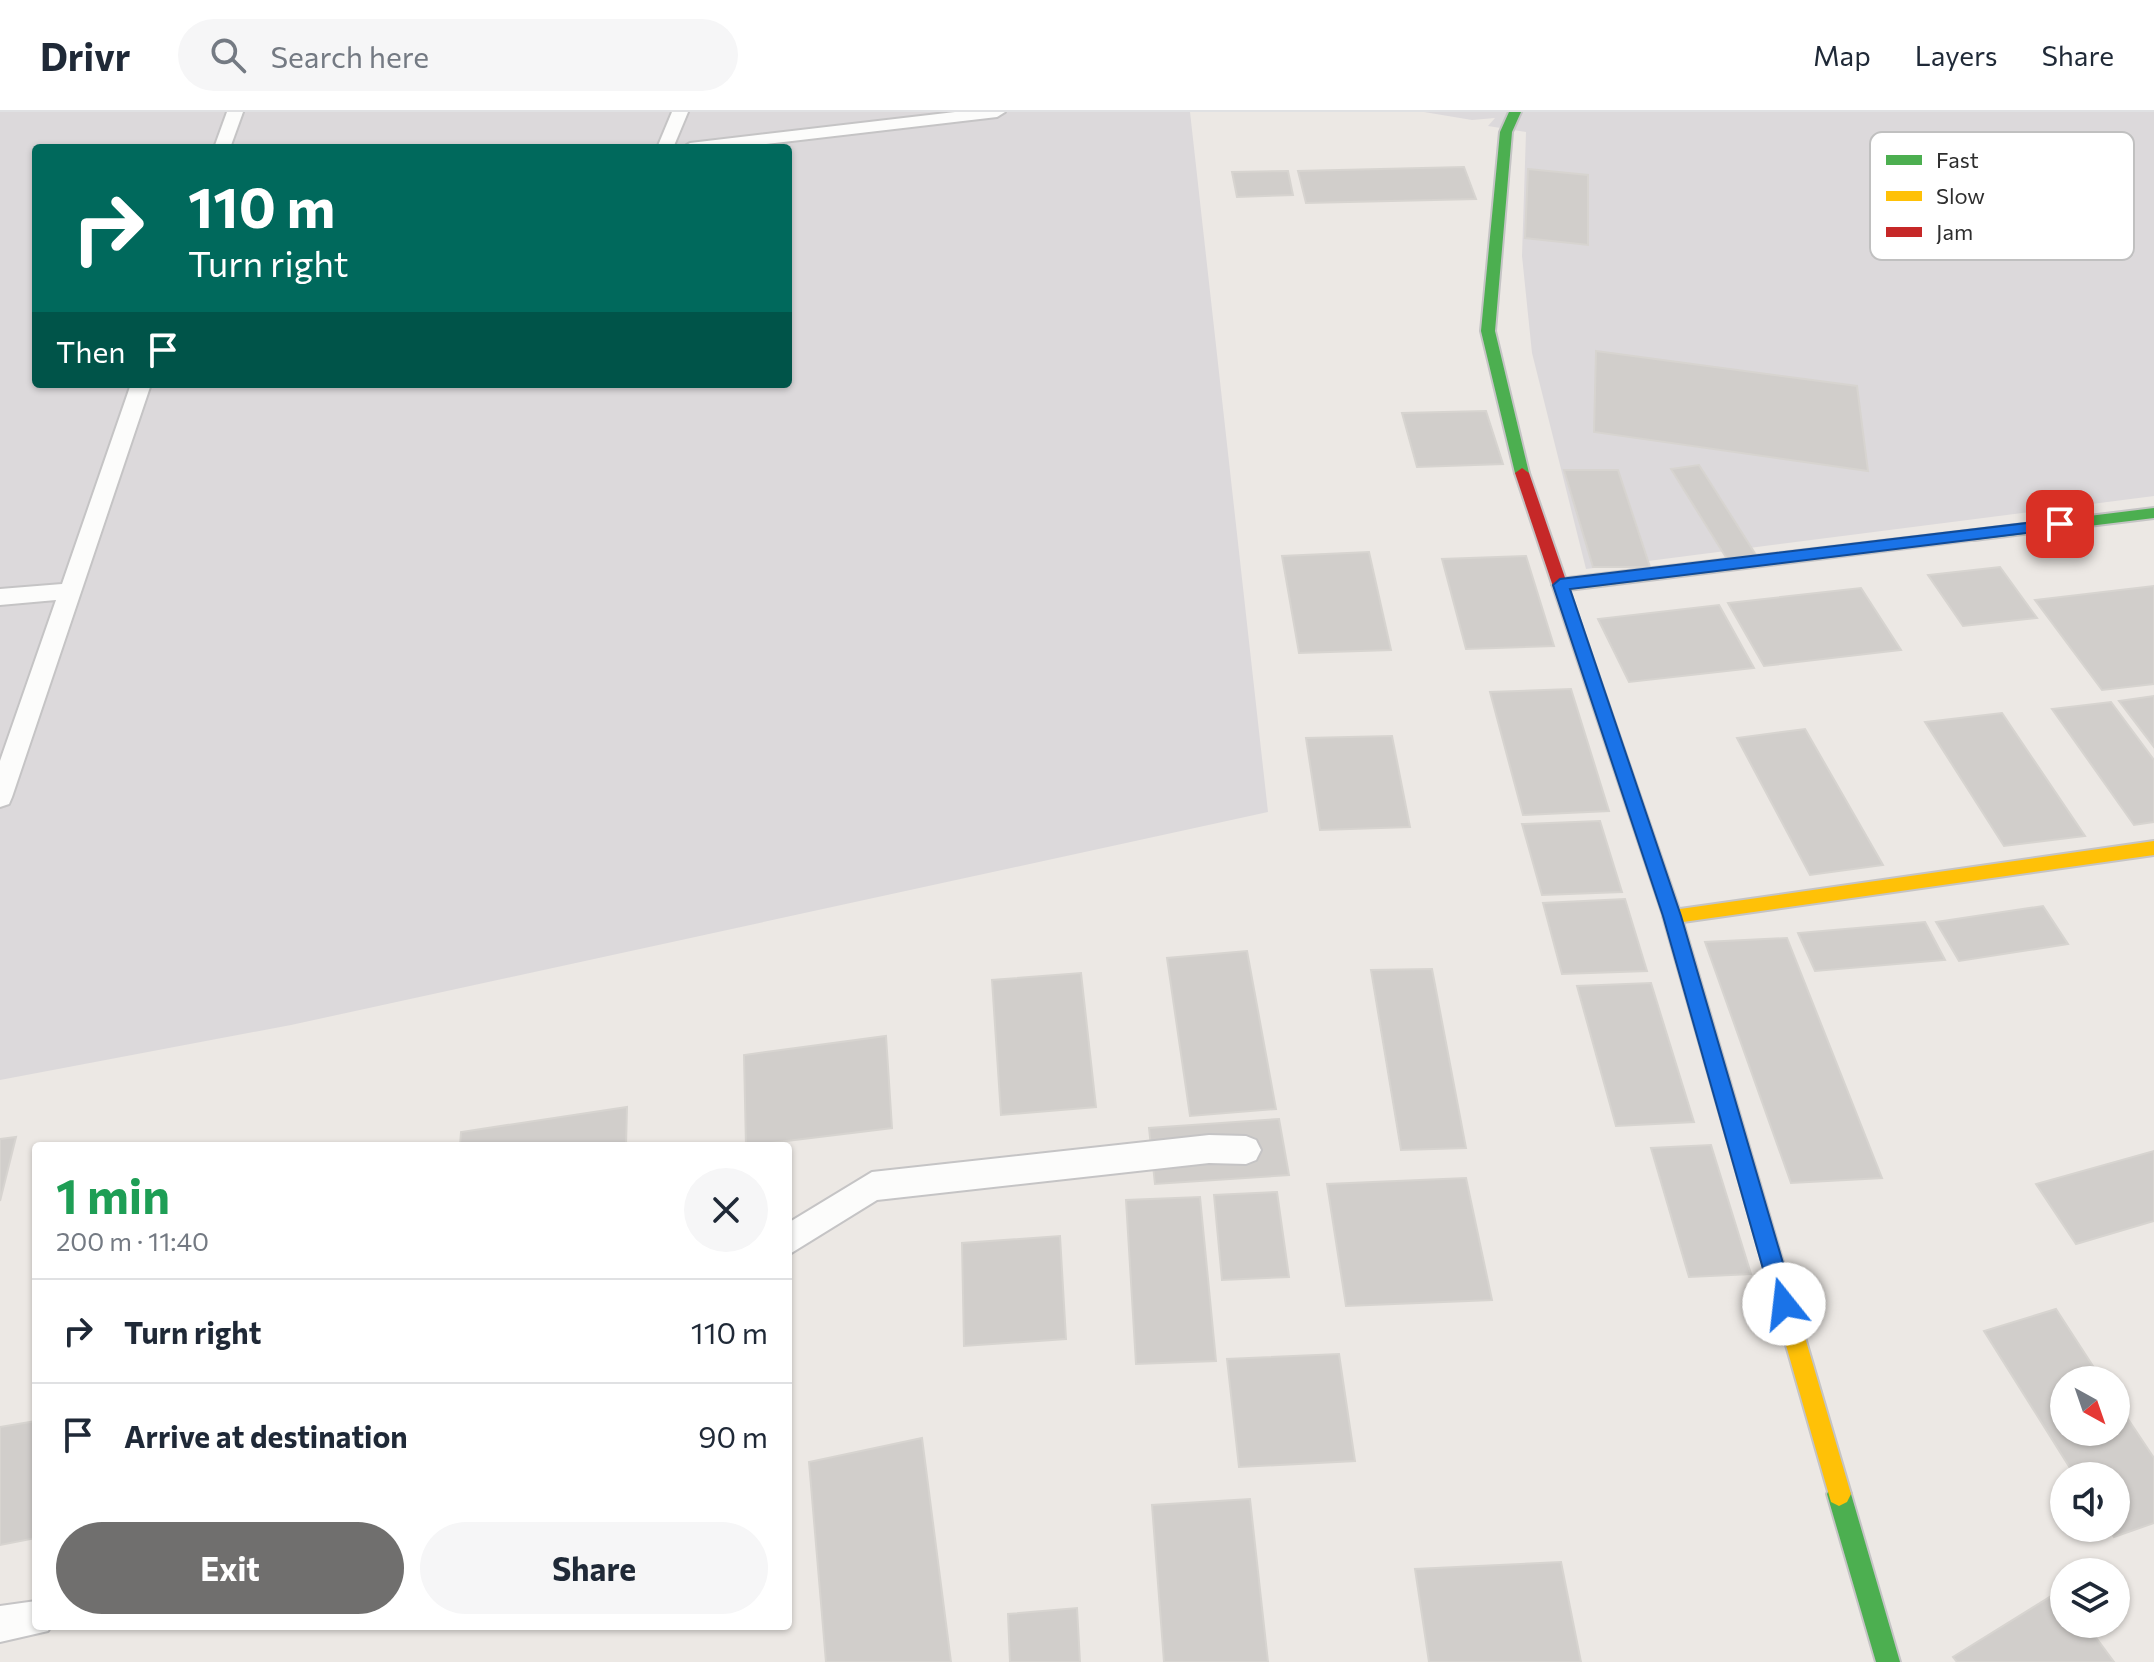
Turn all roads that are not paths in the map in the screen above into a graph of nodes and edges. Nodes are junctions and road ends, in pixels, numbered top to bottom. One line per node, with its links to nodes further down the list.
1 (235, 112): 5 (lane)
2 (680, 112): 6 (lane)
3 (997, 112): 7 (lane)
4 (1515, 112): 10 (street)
5 (223, 144)
6 (667, 144)
7 (724, 144)
8 (140, 388): 11 (lane)
9 (2154, 513): 10 (street)
10 (1560, 585): 15 (street)
11 (71, 591): 12 (lane); 13 (lane)
12 (0, 597)
13 (0, 797)
14 (2154, 848): 15 (street)
15 (1672, 916): 20 (street)
16 (1246, 1150): 17 (lane)
17 (792, 1237)
18 (32, 1620): 19 (lane)
19 (0, 1624)
20 (1888, 1662)

